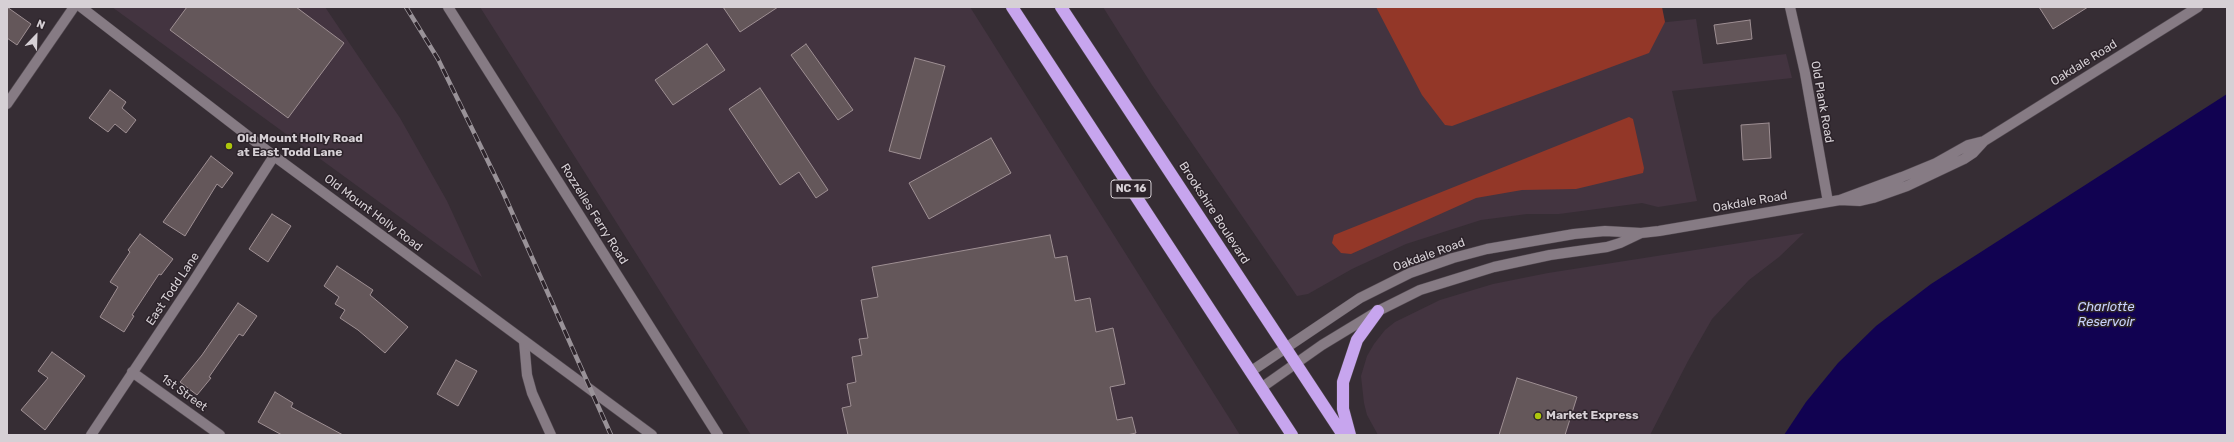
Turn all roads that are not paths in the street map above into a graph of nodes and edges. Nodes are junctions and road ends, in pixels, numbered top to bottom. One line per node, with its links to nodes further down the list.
1 (74, 7): 8 (street)
2 (81, 7): 9 (street, Old Mount Holly Road)
3 (448, 7): 23 (street, Rozzelles Ferry Road)
4 (1012, 7): 17 (highway, NC 16)
5 (1061, 7): 14 (highway, Brookshire Boulevard)
6 (1790, 7): 10 (street, Old Plank Road)
7 (2198, 7): 10 (street, Oakdale Road)
8 (7, 104)
9 (274, 156): 13 (street, Old Mount Holly Road); 16 (street, East Todd Lane)
10 (1828, 202): 11 (street, Oakdale Road)
11 (1642, 232): 12 (street, Oakdale Road); 14 (street, Oakdale Road)
12 (1378, 311): 15 (street, Oakdale Road); 26 (highway)
13 (524, 341): 21 (street); 22 (street, Old Mount Holly Road)
14 (1286, 347): 15 (highway, Brookshire Boulevard); 17 (street, Oakdale Road)
15 (1296, 363): 18 (street, Oakdale Road); 25 (highway, Brookshire Boulevard)
16 (132, 372): 19 (street, East Todd Lane); 20 (street, 1st Street)
17 (1250, 372): 18 (highway, NC 16)
18 (1261, 388): 24 (highway, NC 16)
19 (91, 435)
20 (220, 435)
21 (552, 435)
22 (652, 435)
23 (718, 435)
24 (1292, 435)
25 (1343, 435)
26 (1350, 435)

